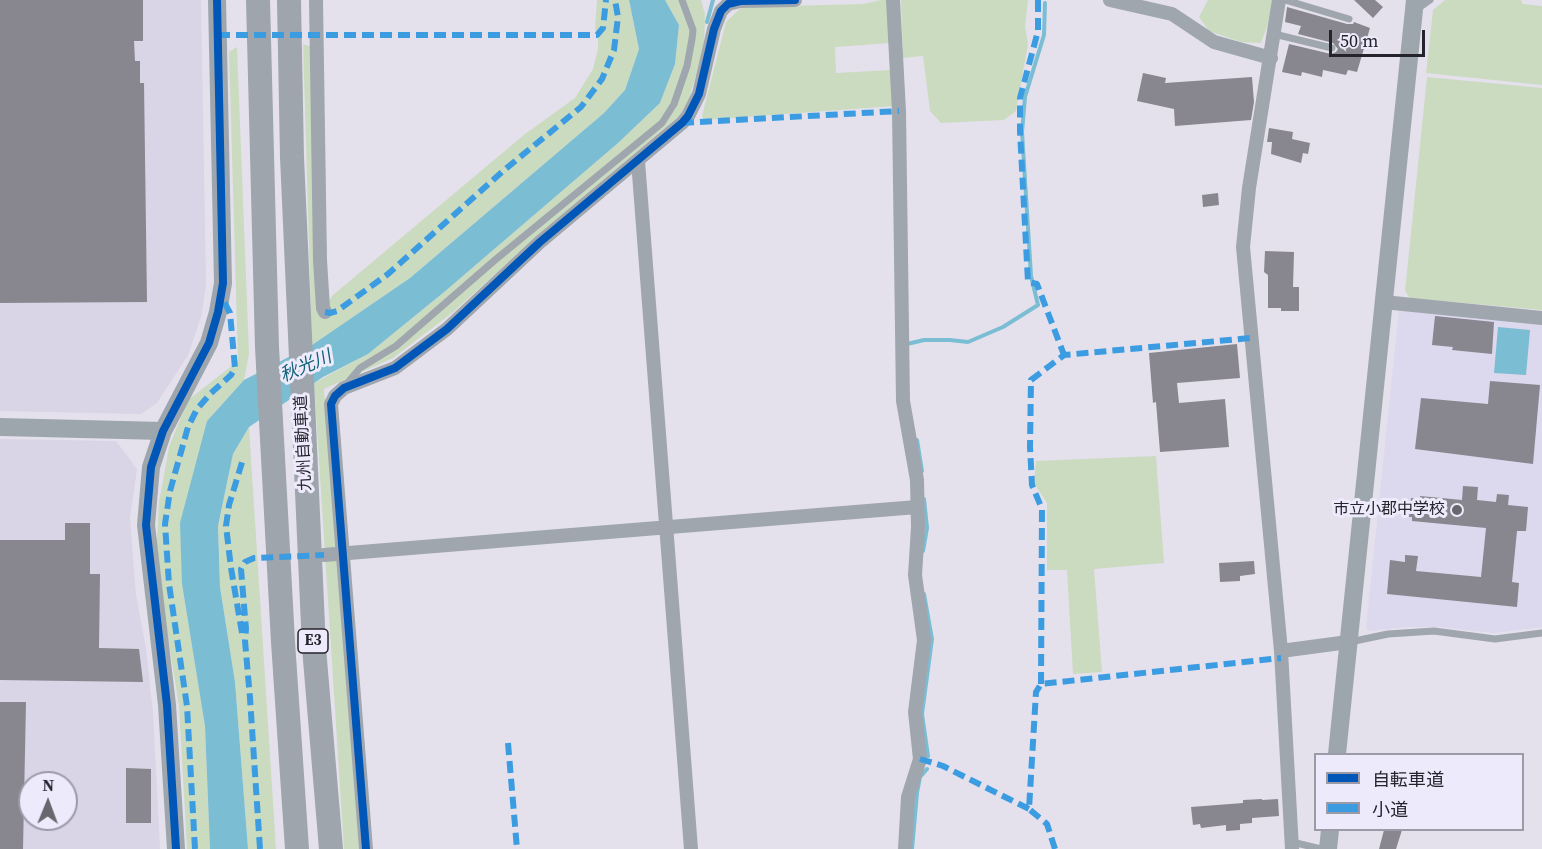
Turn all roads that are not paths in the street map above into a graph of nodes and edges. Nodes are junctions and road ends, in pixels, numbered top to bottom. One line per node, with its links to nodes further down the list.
1 (217, 0): 23 (street)
2 (258, 0): 35 (highway, 九州自動車道 / E3)
3 (289, 0): 36 (highway, 九州自動車道 / E3)
4 (316, 0): 19 (street)
5 (682, 0): 21 (lane)
6 (795, 0): 17 (street)
7 (893, 0): 24 (street)
8 (1110, 0): 16 (street)
9 (1279, 0): 14 (street)
10 (1285, 0): 13 (lane)
11 (1430, 0): 12 (lane)
12 (1415, 6): 18 (street)
13 (1348, 18)
14 (1274, 34): 15 (lane); 16 (street)
15 (1332, 48)
16 (1271, 58): 30 (street)
17 (638, 161): 21 (street); 25 (street)
18 (1383, 302): 20 (street); 29 (street)
19 (325, 312)
20 (1542, 318)
21 (344, 388): 26 (street)
22 (0, 427): 23 (street)
23 (163, 431): 34 (street)
24 (917, 507): 25 (street); 39 (street)
25 (666, 528): 26 (street); 38 (street)
26 (344, 553): 27 (street); 37 (street)
27 (324, 555)
28 (1542, 633): 29 (lane)
29 (1348, 642): 30 (street); 31 (street)
30 (1281, 651): 33 (street)
31 (1337, 753)
32 (1330, 831): 41 (street)
33 (1292, 845): 40 (lane)
34 (176, 849)
35 (297, 849)
36 (332, 849)
37 (366, 849)
38 (691, 849)
39 (905, 849)
40 (1321, 849)
41 (1328, 849)

